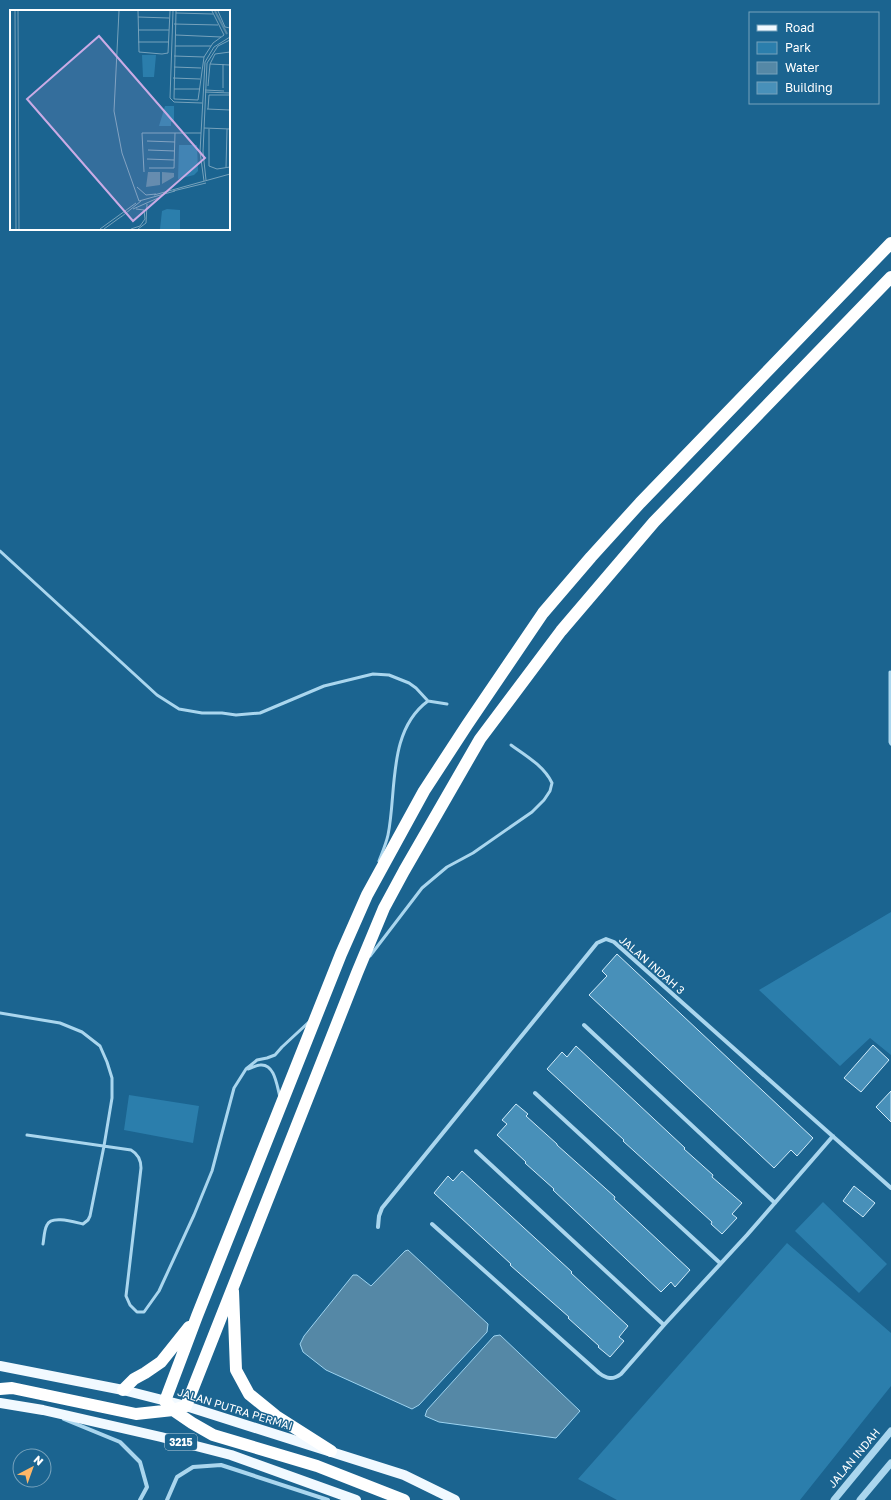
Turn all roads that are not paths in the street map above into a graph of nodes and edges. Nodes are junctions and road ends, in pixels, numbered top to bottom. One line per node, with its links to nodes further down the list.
1 (891, 243): 9 (highway)
2 (891, 277): 10 (highway)
3 (0, 551): 5 (lane)
4 (890, 672): 7 (lane)
5 (428, 701): 6 (lane); 9 (lane)
6 (447, 704)
7 (891, 744)
8 (511, 745): 10 (lane)
9 (367, 895): 11 (highway)
10 (357, 973): 27 (highway)
11 (318, 1013): 14 (lane); 16 (highway)
12 (0, 1014): 19 (lane)
13 (584, 1025): 22 (street)
14 (246, 1069): 16 (lane); 19 (lane)
15 (535, 1093): 26 (street)
16 (282, 1105): 28 (highway)
17 (27, 1135): 19 (lane)
18 (833, 1136): 21 (street, JALAN INDAH 3); 22 (street); 24 (street, JALAN INDAH 3)
19 (104, 1146): 25 (lane)
20 (476, 1152): 29 (street)
21 (891, 1188)
22 (775, 1202): 26 (street)
23 (432, 1224): 29 (street)
24 (378, 1227)
25 (43, 1244)
26 (720, 1263): 29 (street)
27 (233, 1286): 35 (highway); 38 (highway)
28 (197, 1316): 32 (highway); 34 (highway)
29 (664, 1325)
30 (0, 1366): 32 (main road, JALAN PUTRA PERMAI)
31 (0, 1389): 34 (highway)
32 (123, 1390): 34 (main road, JALAN PUTRA PERMAI)
33 (0, 1403): 36 (main road, 3215)
34 (169, 1405): 35 (highway); 44 (highway)
35 (186, 1406): 38 (main road, JALAN PUTRA PERMAI)
36 (44, 1410): 40 (street); 43 (main road, 3215)
37 (891, 1431): 46 (street, JALAN INDAH)
38 (330, 1451): 45 (main road, JALAN PUTRA PERMAI)
39 (891, 1463): 47 (street)
40 (140, 1500)
41 (167, 1500): 42 (street)
42 (328, 1500)
43 (356, 1500)
44 (404, 1500)
45 (455, 1500)
46 (834, 1500)
47 (860, 1500)

